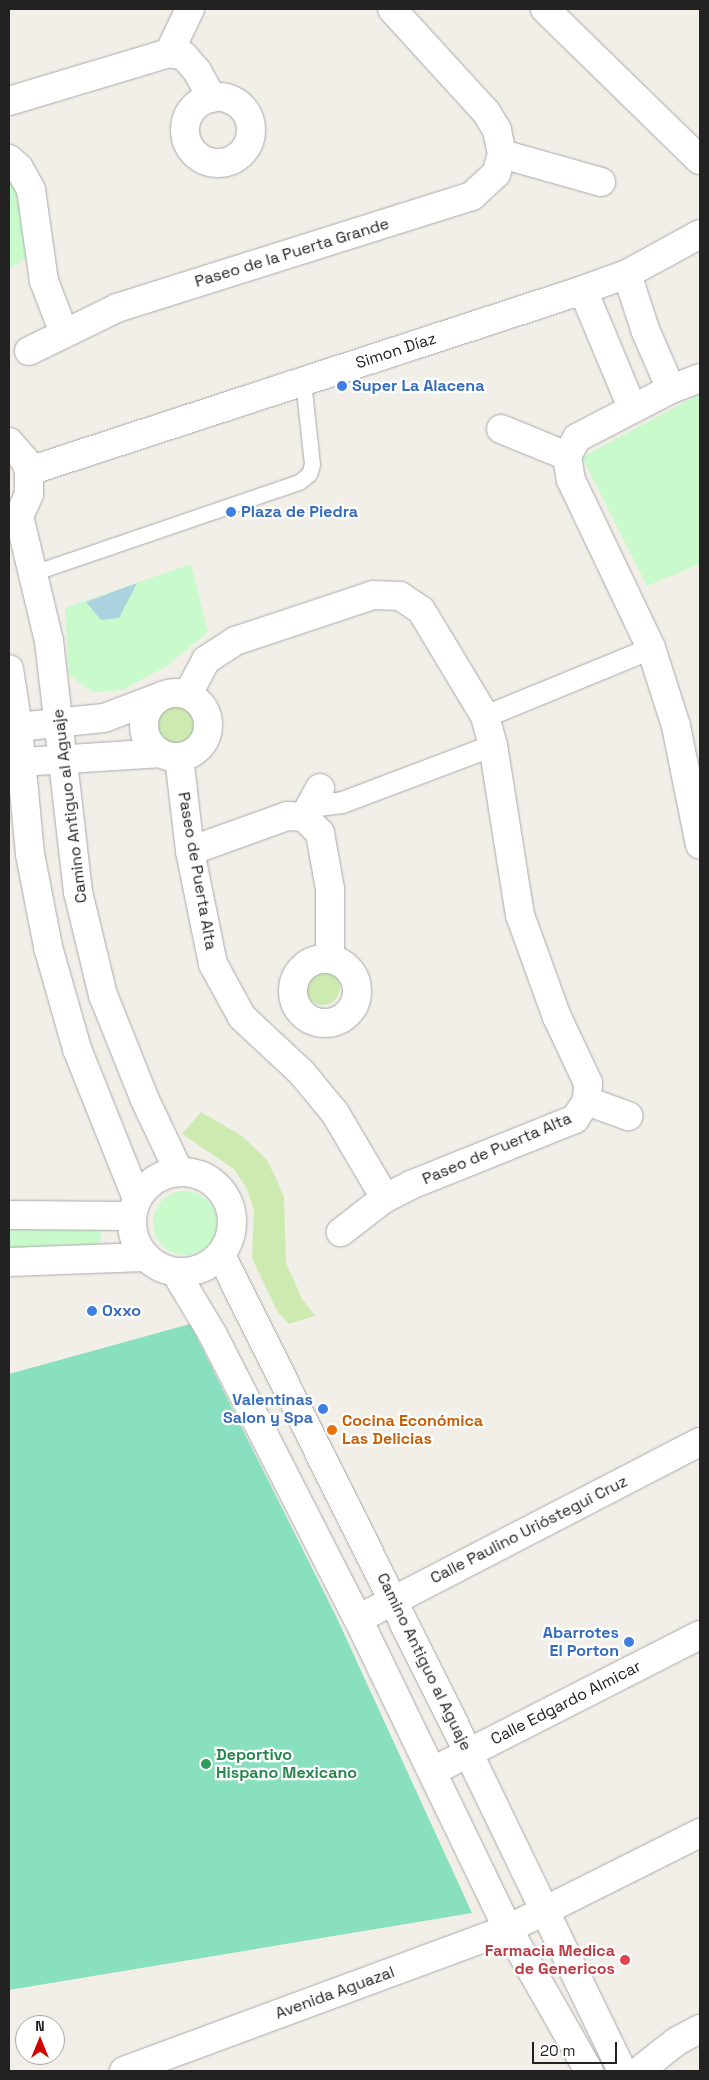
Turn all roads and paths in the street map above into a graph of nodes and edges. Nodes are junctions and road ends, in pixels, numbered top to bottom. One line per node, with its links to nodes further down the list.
1 (190, 9): 4 (street)
2 (392, 9): 7 (street)
3 (545, 9): 9 (street)
4 (169, 54): 5 (street); 6 (street)
5 (212, 98)
6 (9, 101)
7 (502, 154): 10 (street); 14 (street, Paseo de la Puerta Grande)
8 (9, 159): 14 (street)
9 (700, 160)
10 (601, 182)
11 (700, 234): 12 (street, Simon Díaz)
12 (627, 274): 13 (street, Simon Díaz); 18 (street)
13 (584, 290): 17 (street, Simon Díaz); 19 (street)
14 (64, 333): 15 (street, Paseo de la Puerta Grande)
15 (29, 351)
16 (700, 378): 18 (street)
17 (303, 381): 23 (street, Simon Díaz); 25 (lane)
18 (671, 389): 19 (street)
19 (632, 408): 22 (street)
20 (500, 429): 22 (street)
21 (9, 442): 23 (street)
22 (567, 456): 26 (street)
23 (29, 470): 24 (street)
24 (14, 520): 25 (street, Camino Antiguo al Aguaje)
25 (32, 573): 31 (street, Camino Antiguo al Aguaje)
26 (651, 648): 30 (street); 38 (street)
27 (9, 669): 32 (street)
28 (188, 694): 29 (street); 30 (street, Paseo de Puerta Alta); 34 (street)
29 (160, 697): 31 (street); 34 (street)
30 (485, 716): 33 (street, Paseo de Puerta Alta)
31 (61, 725): 32 (street); 35 (street, Camino Antiguo al Aguaje)
32 (18, 727): 36 (street)
33 (493, 745): 37 (street); 41 (street, Paseo de Puerta Alta)
34 (170, 755): 35 (street); 39 (street, Paseo de Puerta Alta)
35 (64, 759): 36 (street); 43 (street, Camino Antiguo al Aguaje)
36 (22, 762): 45 (street)
37 (311, 804): 39 (street); 40 (street)
38 (700, 846)
39 (190, 851): 44 (street, Paseo de Puerta Alta)
40 (330, 959)
41 (586, 1101): 42 (street); 44 (street, Paseo de Puerta Alta)
42 (628, 1116)
43 (178, 1172): 45 (street); 48 (street)
44 (385, 1198): 47 (street)
45 (134, 1208): 46 (street); 49 (street)
46 (9, 1215)
47 (341, 1232)
48 (221, 1254): 51 (street); 53 (street, Camino Antiguo al Aguaje)
49 (145, 1257): 50 (street); 51 (street)
50 (9, 1262)
51 (176, 1273): 54 (street)
52 (700, 1442): 53 (street, Calle Paulino Urióstegui Cruz)
53 (394, 1600): 54 (street, Calle Paulino Urióstegui Cruz); 56 (street, Camino Antiguo al Aguaje)
54 (358, 1619): 57 (street)
55 (700, 1635): 56 (street, Calle Edgardo Almicar)
56 (468, 1752): 57 (street, Calle Edgardo Almicar); 59 (street, Camino Antiguo al Aguaje)
57 (433, 1772): 60 (street)
58 (700, 1833): 59 (street, Avenida Aguazal)
59 (545, 1911): 60 (street, Avenida Aguazal); 64 (street, Camino Antiguo al Aguaje)
60 (508, 1929): 62 (street, Avenida Aguazal); 63 (street)
61 (700, 2029): 65 (street)
62 (124, 2071)
63 (589, 2071)
64 (622, 2071)
65 (638, 2071)

